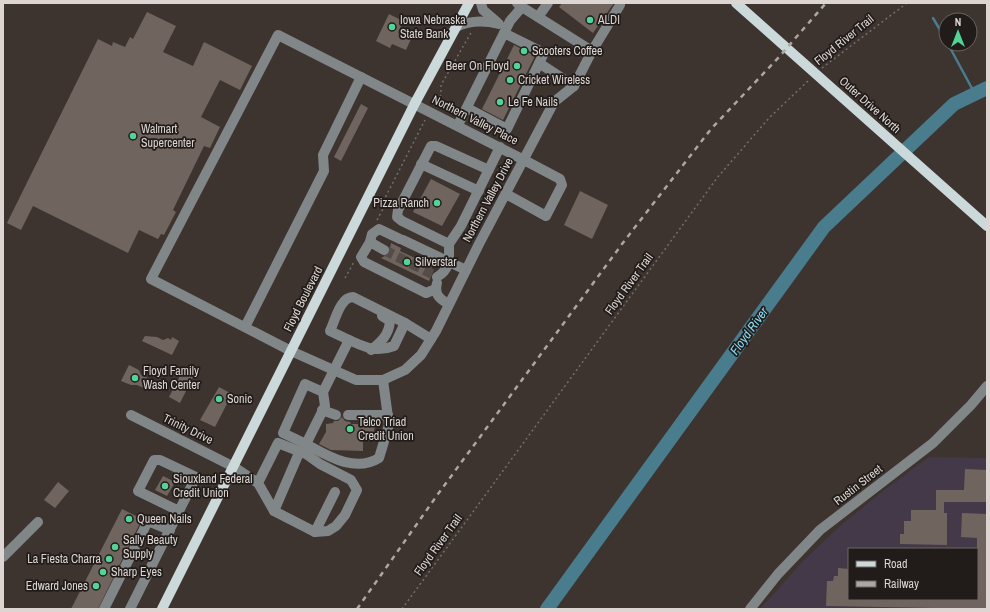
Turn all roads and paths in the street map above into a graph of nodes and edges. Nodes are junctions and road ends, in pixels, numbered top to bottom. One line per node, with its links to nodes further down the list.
1 (469, 3): 10 (main road, Floyd Boulevard)
2 (481, 3): 11 (street)
3 (548, 3): 8 (street)
4 (736, 3): 30 (main road, Outer Drive North)
5 (907, 3): 14 (path, Floyd River Trail)
6 (520, 5): 8 (street); 11 (street)
7 (620, 5): 12 (street)
8 (538, 17): 12 (street)
9 (475, 25): 19 (path)
10 (456, 27): 11 (street); 18 (main road, Floyd Boulevard)
11 (503, 29): 13 (street); 20 (street)
12 (592, 51): 17 (street)
13 (539, 63): 17 (street); 20 (street)
14 (820, 71)
15 (361, 77): 18 (street, Northern Valley Place); 42 (street); 42 (street, Northern Valley Drive)
16 (810, 79): 72 (path, Floyd River Trail)
17 (574, 86): 24 (street, Northern Valley Drive)
18 (415, 103): 22 (street, Northern Valley Place); 46 (main road, Floyd Boulevard)
19 (432, 104)
20 (466, 108): 22 (street)
21 (424, 122): 29 (path)
22 (458, 126): 23 (street, Northern Valley Place)
23 (500, 148): 24 (street, Northern Valley Place); 26 (street)
24 (524, 160): 28 (street, Northern Valley Drive); 28 (street, Northern Valley Place)
25 (421, 164): 26 (street); 27 (street); 32 (street)
26 (489, 170): 27 (street)
27 (478, 190): 32 (street)
28 (506, 194): 36 (street, Northern Valley Drive)
29 (374, 226)
30 (987, 226)
31 (370, 242): 33 (street); 34 (street); 35 (street)
32 (449, 244): 35 (street)
33 (384, 250)
34 (360, 260): 37 (path); 38 (street)
35 (450, 262): 36 (street); 38 (street)
36 (466, 270): 40 (street, Northern Valley Drive)
37 (345, 278)
38 (436, 290): 40 (street)
39 (344, 300): 41 (street); 44 (street); 45 (street)
40 (449, 304): 43 (street, Northern Valley Drive)
41 (405, 324): 43 (street); 45 (street)
42 (245, 327): 46 (street, Northern Valley Drive)
43 (431, 339): 48 (street, Northern Valley Drive)
44 (349, 340): 45 (street); 47 (street)
45 (371, 350)
46 (291, 351): 47 (street, Northern Valley Drive); 60 (main road, Floyd Boulevard)
47 (334, 370): 48 (street, Northern Valley Drive); 50 (street)
48 (383, 380): 55 (street)
49 (987, 386): 73 (street, Rustin Street)
50 (323, 392): 51 (street); 56 (street)
51 (322, 410): 52 (street); 58 (street)
52 (336, 414)
53 (131, 415): 60 (street, Trinity Drive)
54 (348, 415): 55 (street)
55 (388, 415): 58 (street)
56 (283, 433): 57 (street); 58 (street)
57 (278, 443): 59 (street); 61 (street)
58 (306, 444)
59 (299, 453): 64 (street); 67 (street)
60 (234, 467): 61 (street, Trinity Drive); 71 (main road, Floyd Boulevard)
61 (258, 483): 64 (street)
62 (335, 492): 67 (street)
63 (179, 511): 63 (street); 66 (street)
64 (274, 511): 67 (street)
65 (38, 522): 68 (street)
66 (170, 530): 69 (street); 70 (street)
67 (315, 532)
68 (3, 557)
69 (104, 609)
70 (130, 609)
71 (162, 609)
72 (402, 609)
73 (750, 609)

